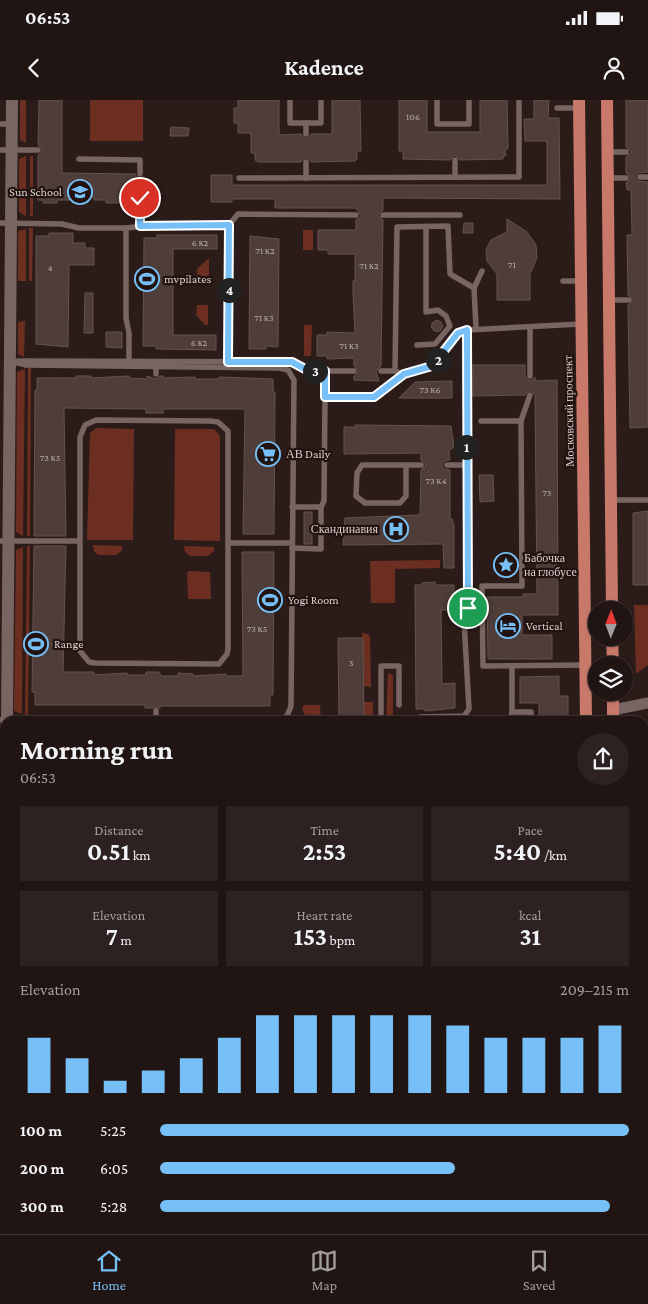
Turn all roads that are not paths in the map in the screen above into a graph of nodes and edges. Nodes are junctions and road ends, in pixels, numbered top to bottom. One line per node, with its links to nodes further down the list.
1 (12, 100): 11 (street)
2 (290, 100): 10 (lane)
3 (321, 100): 10 (lane)
4 (437, 100): 12 (lane)
5 (469, 100): 12 (lane)
6 (519, 100): 23 (lane)
7 (607, 100): 17 (main road)
8 (579, 104): 9 (lane); 41 (main road, Московский проспект)
9 (557, 108)
10 (306, 123): 14 (lane)
11 (6, 124): 15 (street)
12 (454, 124): 13 (lane)
13 (454, 132)
14 (306, 134)
15 (6, 150): 16 (lane); 34 (street)
16 (38, 150)
17 (607, 152): 18 (lane); 27 (main road)
18 (626, 152)
19 (79, 159): 22 (lane)
20 (454, 160): 23 (lane)
21 (306, 162): 26 (lane)
22 (140, 174)
23 (455, 177): 26 (lane)
24 (648, 177): 29 (lane)
25 (239, 178): 26 (lane)
26 (306, 178)
27 (608, 178): 28 (lane); 43 (main road)
28 (626, 178)
29 (640, 178)
30 (140, 198): 36 (lane)
31 (356, 215): 35 (lane)
32 (383, 215): 33 (lane)
33 (460, 215)
34 (6, 224): 38 (lane); 50 (street)
35 (229, 225): 36 (lane); 52 (lane)
36 (140, 226): 38 (lane)
37 (426, 227): 42 (lane); 49 (lane); 57 (lane)
38 (126, 228): 51 (lane)
39 (482, 271): 42 (lane)
40 (564, 281): 41 (lane)
41 (581, 281): 45 (main road, Московский проспект)
42 (474, 288): 47 (lane)
43 (609, 300): 44 (lane); 70 (main road)
44 (628, 300)
45 (581, 324): 46 (lane); 80 (main road, Московский проспект)
46 (530, 327): 47 (lane); 60 (lane)
47 (476, 328): 48 (lane)
48 (467, 330): 59 (lane); 69 (lane)
49 (417, 345)
50 (5, 361): 51 (lane); 53 (lane); 65 (street)
51 (129, 361): 52 (lane)
52 (228, 362): 54 (lane)
53 (156, 366): 58 (lane); 72 (lane)
54 (325, 371): 55 (lane); 62 (lane)
55 (354, 371)
56 (381, 371): 57 (lane)
57 (395, 371): 59 (lane)
58 (156, 374)
59 (404, 374): 62 (lane)
60 (530, 376)
61 (530, 395): 64 (lane)
62 (325, 397): 73 (lane)
63 (481, 421): 64 (lane)
64 (520, 421): 81 (lane)
65 (5, 443): 74 (street)
66 (406, 465): 66 (lane); 67 (lane)
67 (421, 465)
68 (448, 465): 69 (lane)
69 (466, 465): 91 (lane)
70 (611, 500): 71 (lane); 79 (main road)
71 (648, 500)
72 (292, 507): 73 (lane); 77 (lane)
73 (321, 507): 77 (lane)
74 (4, 541): 75 (lane); 78 (street)
75 (79, 541): 76 (lane); 76 (lane)
76 (228, 543): 77 (lane)
77 (292, 546): 89 (lane)
78 (4, 580): 87 (street)
79 (612, 601)
80 (586, 665): 81 (lane); 94 (main road, Московский проспект)
81 (512, 666): 86 (lane)
82 (613, 701): 95 (main road)
83 (648, 703): 95 (street)
84 (399, 705): 90 (lane)
85 (156, 711): 88 (lane)
86 (512, 712): 92 (lane); 93 (lane)
87 (4, 716)
88 (158, 716)
89 (287, 716)
90 (381, 716)
91 (464, 716)
92 (511, 716)
93 (531, 716)
94 (586, 716)
95 (613, 716)

